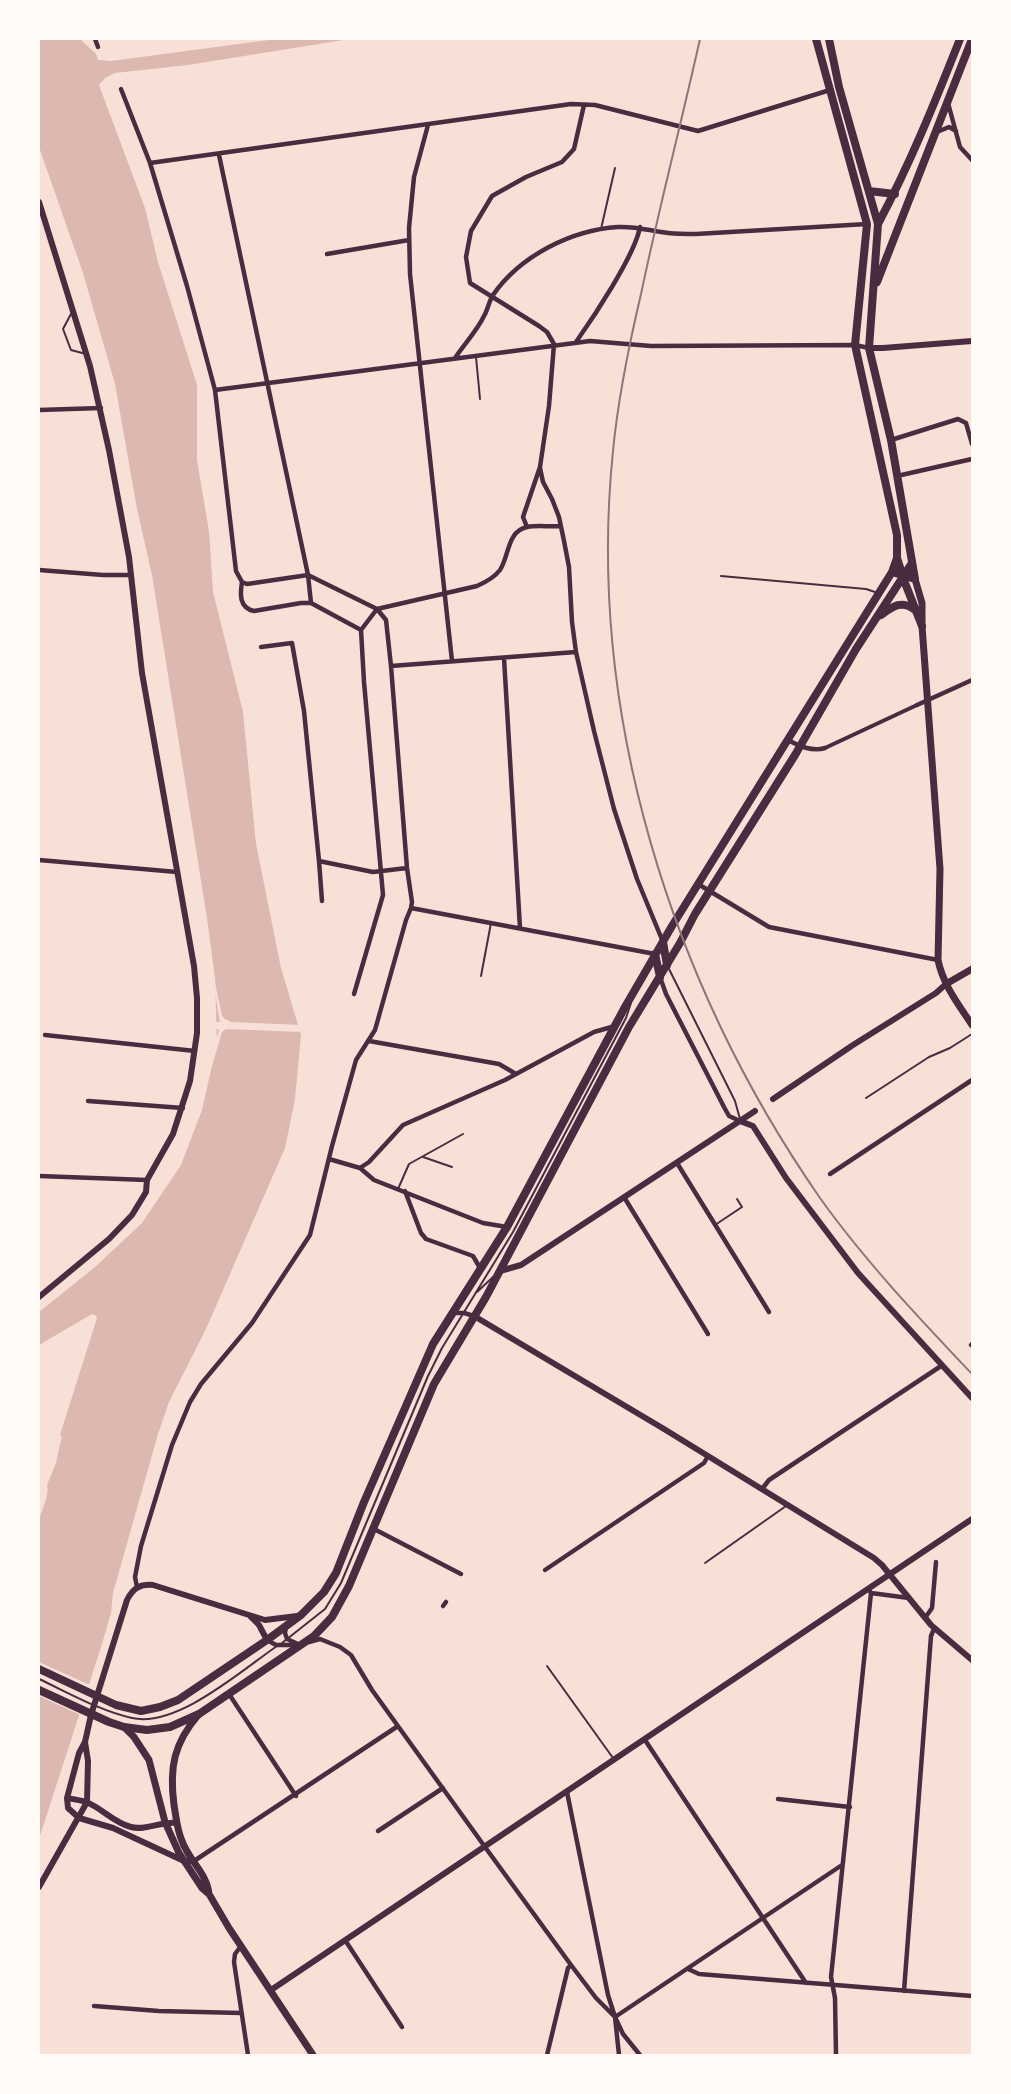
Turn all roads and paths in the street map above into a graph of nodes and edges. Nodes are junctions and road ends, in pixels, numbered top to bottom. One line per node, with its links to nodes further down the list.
1 (95, 39): 6 (street)
2 (816, 39): 8 (main road)
3 (829, 39): 18 (main road)
4 (960, 39): 19 (main road)
5 (972, 39): 10 (main road)
6 (98, 47)
7 (121, 89): 16 (street)
8 (832, 90): 9 (street); 21 (main road)
9 (584, 105): 11 (street); 28 (street)
10 (950, 106): 12 (street); 13 (main road)
11 (428, 125): 14 (street); 25 (street)
12 (956, 131): 13 (street); 15 (street)
13 (937, 132): 27 (main road)
14 (219, 155): 16 (street); 39 (street)
15 (972, 160)
16 (150, 163): 40 (street)
17 (615, 168): 24 (lane)
18 (869, 190): 19 (main road); 22 (main road)
19 (895, 194): 22 (main road)
20 (39, 202): 29 (street)
21 (867, 224): 22 (main road); 23 (street); 33 (main road)
22 (878, 225): 27 (main road)
23 (640, 227): 24 (street); 31 (street)
24 (601, 229): 28 (street)
25 (409, 240): 26 (street); 38 (street)
26 (327, 254)
27 (874, 289): 34 (main road)
28 (492, 297): 32 (street); 37 (street)
29 (73, 310): 35 (street); 35 (lane)
30 (972, 341): 34 (street)
31 (576, 342): 32 (street); 33 (street)
32 (554, 344): 36 (street); 47 (street)
33 (855, 345): 34 (street); 53 (main road)
34 (869, 348): 44 (main road)
35 (87, 354): 42 (street)
36 (476, 355): 37 (street); 41 (lane)
37 (455, 358): 38 (street)
38 (420, 363): 39 (street); 63 (street)
39 (268, 383): 40 (street); 58 (street)
40 (215, 390): 62 (street)
41 (480, 399)
42 (101, 408): 43 (street); 57 (street)
43 (39, 410)
44 (891, 440): 45 (street); 48 (main road)
45 (972, 444)
46 (972, 459): 48 (street)
47 (540, 467): 49 (street); 50 (street)
48 (897, 476): 54 (main road)
49 (546, 490): 50 (street); 51 (street)
50 (532, 493): 52 (street)
51 (561, 526): 52 (street); 72 (street)
52 (527, 527): 63 (street)
53 (897, 558): 56 (main road); 60 (main road)
54 (912, 563): 60 (main road); 61 (main road)
55 (39, 570): 57 (street)
56 (892, 572): 60 (main road); 64 (main road)
57 (131, 575): 86 (street)
58 (308, 575): 62 (street); 65 (street); 66 (street)
59 (720, 576): 64 (lane)
60 (904, 576): 61 (main road); 67 (main road); 68 (main road)
61 (915, 579): 69 (main road)
62 (242, 582): 65 (street)
63 (446, 594): 66 (street); 74 (street)
64 (879, 595): 79 (main road)
65 (311, 603): 70 (street)
66 (377, 609): 70 (street); 75 (street)
67 (916, 611): 68 (main road); 69 (main road)
68 (876, 618): 80 (main road)
69 (922, 626): 77 (main road)
70 (361, 630): 85 (street)
71 (261, 647): 83 (street)
72 (576, 652): 73 (street); 93 (street)
73 (504, 658): 74 (street); 92 (street)
74 (452, 661): 75 (street)
75 (391, 666): 84 (street)
76 (972, 680): 77 (street)
77 (928, 700): 78 (street); 95 (main road)
78 (917, 705): 81 (street)
79 (789, 740): 80 (street); 87 (main road)
80 (800, 747): 81 (street); 88 (main road)
81 (825, 748)
82 (39, 860): 86 (street)
83 (319, 861): 85 (street); 89 (street)
84 (407, 868): 85 (street); 90 (street)
85 (382, 871): 103 (street)
86 (177, 872): 109 (street)
87 (698, 883): 88 (street); 93 (main road)
88 (711, 891): 95 (street); 96 (main road)
89 (322, 901)
90 (411, 908): 91 (street); 108 (street)
91 (491, 923): 92 (street); 98 (lane)
92 (520, 928): 94 (street)
93 (663, 942): 94 (main road); 96 (main road)
94 (655, 954): 96 (lane); 99 (main road); 101 (main road)
95 (938, 960): 100 (main road)
96 (667, 965): 99 (main road); 117 (lane)
97 (972, 969): 100 (main road)
98 (481, 976)
99 (660, 977): 102 (main road); 117 (street)
100 (946, 984): 104 (main road); 113 (street)
101 (637, 987): 102 (main road); 105 (main road); 135 (lane)
102 (651, 991): 134 (main road)
103 (354, 994)
104 (972, 1025)
105 (615, 1026): 110 (street); 132 (main road)
106 (972, 1034): 112 (lane)
107 (42, 1035): 109 (street)
108 (369, 1041): 110 (street); 120 (street)
109 (195, 1051): 115 (street)
110 (516, 1074): 123 (street)
111 (972, 1080): 124 (street)
112 (866, 1098)
113 (773, 1099)
114 (88, 1101): 115 (street)
115 (183, 1108): 126 (street)
116 (755, 1111): 117 (street)
117 (740, 1121): 121 (street); 142 (street)
118 (463, 1134): 119 (lane)
119 (423, 1157): 122 (lane); 127 (lane)
120 (328, 1159): 123 (street); 154 (street)
121 (677, 1163): 129 (street); 131 (street)
122 (452, 1167)
123 (360, 1168): 127 (street)
124 (830, 1174)
125 (39, 1176): 126 (street)
126 (147, 1180): 136 (street)
127 (398, 1189): 128 (street)
128 (405, 1191): 132 (street); 133 (street)
129 (624, 1197): 134 (street); 141 (street)
130 (736, 1199): 131 (lane)
131 (715, 1225): 137 (street)
132 (507, 1227): 133 (main road)
133 (480, 1268): 138 (main road)
134 (500, 1271): 135 (lane); 140 (main road)
135 (475, 1294): 139 (lane)
136 (39, 1297)
137 (769, 1312)
138 (453, 1313): 139 (street); 157 (main road)
139 (464, 1313): 140 (street); 162 (lane)
140 (474, 1316): 144 (street); 148 (main road)
141 (708, 1334)
142 (941, 1366): 143 (street); 145 (street)
143 (972, 1398)
144 (708, 1456): 145 (street); 151 (street)
145 (762, 1489): 146 (street)
146 (786, 1505): 150 (lane); 153 (street)
147 (972, 1519): 153 (street)
148 (374, 1529): 152 (street); 165 (main road)
149 (936, 1562): 159 (street)
150 (705, 1563)
151 (545, 1570)
152 (461, 1574)
153 (889, 1574): 155 (street); 156 (street)
154 (137, 1587): 158 (street); 178 (street)
155 (869, 1591): 156 (street); 177 (street); 186 (street)
156 (909, 1598): 159 (street)
157 (301, 1615): 158 (street); 160 (main road)
158 (251, 1617): 163 (street)
159 (925, 1618): 161 (street)
160 (286, 1626): 162 (street); 163 (main road)
161 (934, 1629): 167 (street); 205 (street)
162 (287, 1639): 164 (lane); 165 (street)
163 (267, 1640): 164 (street); 166 (lane); 173 (main road)
164 (279, 1645): 165 (street); 166 (lane)
165 (300, 1645): 172 (main road); 175 (street)
166 (271, 1650): 173 (lane)
167 (972, 1660)
168 (547, 1666): 179 (lane)
169 (39, 1670): 173 (main road)
170 (39, 1679): 173 (lane)
171 (39, 1690): 176 (main road)
172 (229, 1694): 174 (main road); 182 (street)
173 (115, 1709)
174 (199, 1714): 176 (main road); 189 (main road)
175 (398, 1726): 180 (street); 182 (street)
176 (124, 1727): 188 (main road)
177 (645, 1740): 179 (street); 197 (street)
178 (85, 1742): 183 (street); 185 (street)
179 (614, 1760): 181 (street)
180 (443, 1788): 190 (street); 191 (street)
181 (567, 1792): 191 (street); 209 (street)
182 (296, 1796): 193 (street)
183 (67, 1798): 185 (street); 187 (street)
184 (778, 1799): 186 (street)
185 (87, 1802): 187 (street); 188 (street)
186 (850, 1807): 194 (street)
187 (79, 1818): 192 (street); 195 (street)
188 (165, 1822): 189 (street); 192 (main road)
189 (177, 1823): 193 (main road)
190 (378, 1832)
191 (485, 1846): 198 (street); 200 (street)
192 (184, 1861): 193 (street); 196 (main road)
193 (194, 1862): 196 (main road)
194 (843, 1864): 197 (street); 203 (street)
195 (39, 1887)
196 (209, 1894): 199 (main road)
197 (763, 1919): 201 (street); 202 (street)
198 (345, 1940): 204 (street); 210 (street)
199 (241, 1946): 204 (main road); 208 (street)
200 (571, 1965): 209 (street); 213 (street)
201 (688, 1969): 202 (street); 209 (street)
202 (806, 1983): 203 (street)
203 (833, 1985): 205 (street); 216 (street)
204 (271, 1990): 212 (main road)
205 (904, 1991): 206 (street)
206 (972, 1996)
207 (94, 2006): 208 (street)
208 (242, 2013): 211 (street)
209 (615, 2017): 214 (street); 215 (street)
210 (402, 2027)
211 (248, 2055)
212 (313, 2055)
213 (547, 2055)
214 (619, 2055)
215 (640, 2055)
216 (836, 2055)

